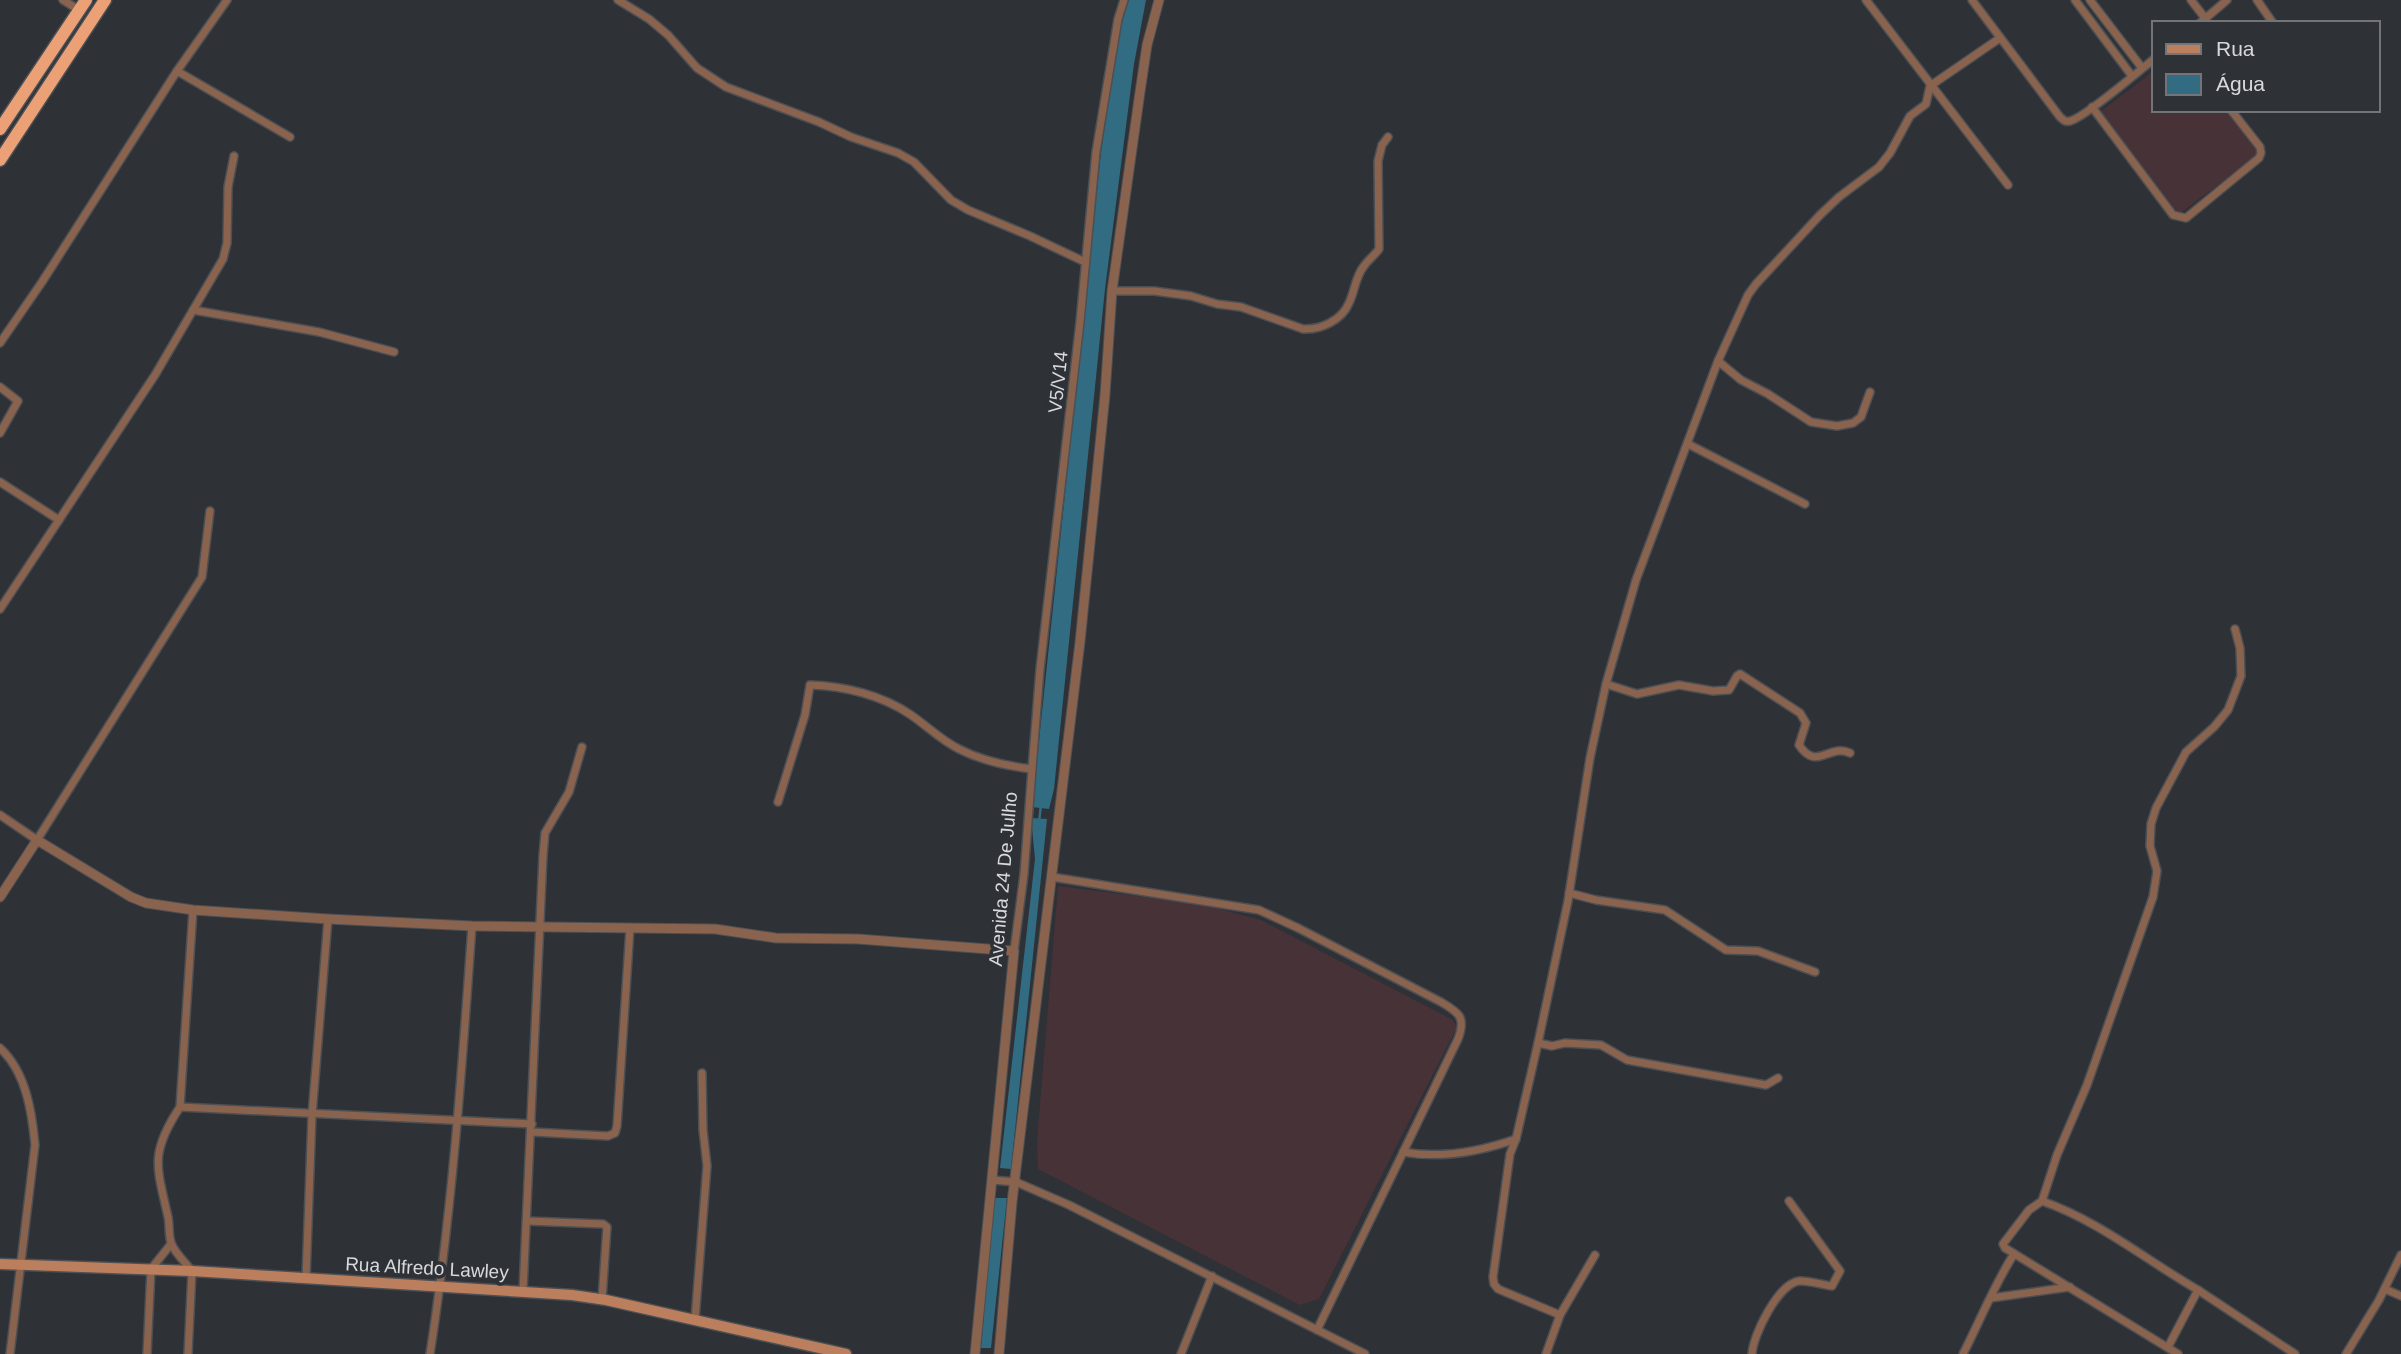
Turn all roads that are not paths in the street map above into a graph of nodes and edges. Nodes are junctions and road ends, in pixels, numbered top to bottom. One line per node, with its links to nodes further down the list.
1 (63, 0): 14 (street)
2 (105, 0): 29 (highway)
3 (227, 0): 20 (street)
4 (618, 0): 31 (street)
5 (1124, 0): 31 (street, V5/V14)
6 (1159, 0): 32 (street)
7 (1866, 0): 22 (street)
8 (1972, 0): 17 (street)
9 (2075, 0): 21 (street)
10 (2090, 0): 19 (street)
11 (2191, 0): 15 (street)
12 (2227, 0): 15 (street)
13 (2258, 0): 16 (street)
14 (83, 5): 25 (highway)
15 (2203, 21)
16 (2272, 21)
17 (2000, 38): 22 (street); 23 (street)
18 (2152, 60): 19 (street)
19 (2141, 68): 21 (street)
20 (177, 71): 26 (street); 34 (street)
21 (2132, 76): 23 (street)
22 (1930, 86): 30 (street); 36 (street)
23 (2092, 107): 24 (street)
24 (2233, 112)
25 (0, 128)
26 (290, 137)
27 (1388, 137): 32 (street)
28 (234, 156): 33 (street)
29 (0, 160)
30 (2008, 185)
31 (1085, 262): 50 (street, V5/V14)
32 (1112, 291): 54 (street)
33 (193, 310): 35 (street); 44 (street)
34 (0, 342)
35 (394, 352)
36 (1718, 361): 38 (street); 40 (street)
37 (0, 387): 39 (street)
38 (1870, 392)
39 (0, 433)
40 (1688, 444): 42 (street); 47 (street)
41 (0, 482): 44 (street)
42 (1805, 504)
43 (210, 511): 53 (street)
44 (59, 520): 45 (street)
45 (0, 609)
46 (2235, 629): 77 (street)
47 (1606, 684): 49 (street); 55 (street)
48 (582, 747): 60 (street)
49 (1850, 753)
50 (1032, 769): 51 (street, Avenida 24 De Julho); 62 (street, Avenida 24 De Julho)
51 (778, 802)
52 (0, 815): 53 (street)
53 (37, 839): 56 (street); 57 (street)
54 (1052, 877): 73 (street); 75 (street)
55 (1569, 893): 63 (street); 64 (street)
56 (0, 897)
57 (192, 910): 58 (street); 68 (street)
58 (328, 919): 59 (street); 69 (street)
59 (472, 926): 60 (street); 70 (street)
60 (540, 927): 61 (street); 71 (street)
61 (630, 928): 62 (street); 71 (street)
62 (1014, 951): 74 (street, Avenida 24 De Julho)
63 (1815, 972)
64 (1538, 1042): 67 (street); 72 (street)
65 (0, 1048): 84 (street)
66 (702, 1073): 98 (street)
67 (1778, 1078)
68 (180, 1107): 69 (street); 79 (street)
69 (312, 1115): 70 (street); 88 (street)
70 (458, 1121): 71 (street); 89 (street)
71 (532, 1128): 78 (street)
72 (1516, 1139): 73 (street); 97 (street)
73 (1403, 1152): 99 (street)
74 (992, 1180): 75 (street); 106 (street, Avenida 24 De Julho)
75 (1016, 1182): 87 (street); 107 (street)
76 (1790, 1201): 111 (street)
77 (2042, 1201): 80 (street); 92 (street)
78 (527, 1221): 93 (street); 96 (street)
79 (171, 1244): 85 (street); 86 (street)
80 (2014, 1254): 90 (street); 95 (street)
81 (1595, 1255): 97 (street)
82 (2401, 1255): 91 (street)
83 (0, 1264): 84 (main road, Rua Alfredo Lawley)
84 (22, 1264): 85 (main road, Rua Alfredo Lawley); 101 (street)
85 (151, 1269): 86 (main road, Rua Alfredo Lawley); 102 (street)
86 (192, 1271): 88 (main road, Rua Alfredo Lawley); 103 (street)
87 (1212, 1276): 99 (street); 108 (street)
88 (306, 1278): 89 (main road, Rua Alfredo Lawley)
89 (441, 1286): 93 (main road, Rua Alfredo Lawley); 104 (street)
90 (2070, 1287): 95 (street); 100 (street)
91 (2385, 1289): 94 (street); 115 (street)
92 (2198, 1290): 100 (street); 114 (street)
93 (523, 1291): 96 (main road, Rua Alfredo Lawley)
94 (2401, 1296)
95 (1991, 1298): 112 (street)
96 (602, 1299): 98 (main road, Rua Alfredo Lawley)
97 (1560, 1315): 110 (street)
98 (695, 1320): 105 (main road, Rua Alfredo Lawley)
99 (1317, 1330): 109 (street)
100 (2168, 1347): 113 (street)
101 (10, 1354)
102 (147, 1354)
103 (188, 1354)
104 (430, 1354)
105 (846, 1354)
106 (975, 1354)
107 (999, 1354)
108 (1181, 1354)
109 (1365, 1354)
110 (1546, 1354)
111 (1752, 1354)
112 (1962, 1354)
113 (2178, 1354)
114 (2295, 1354)
115 (2346, 1354)

